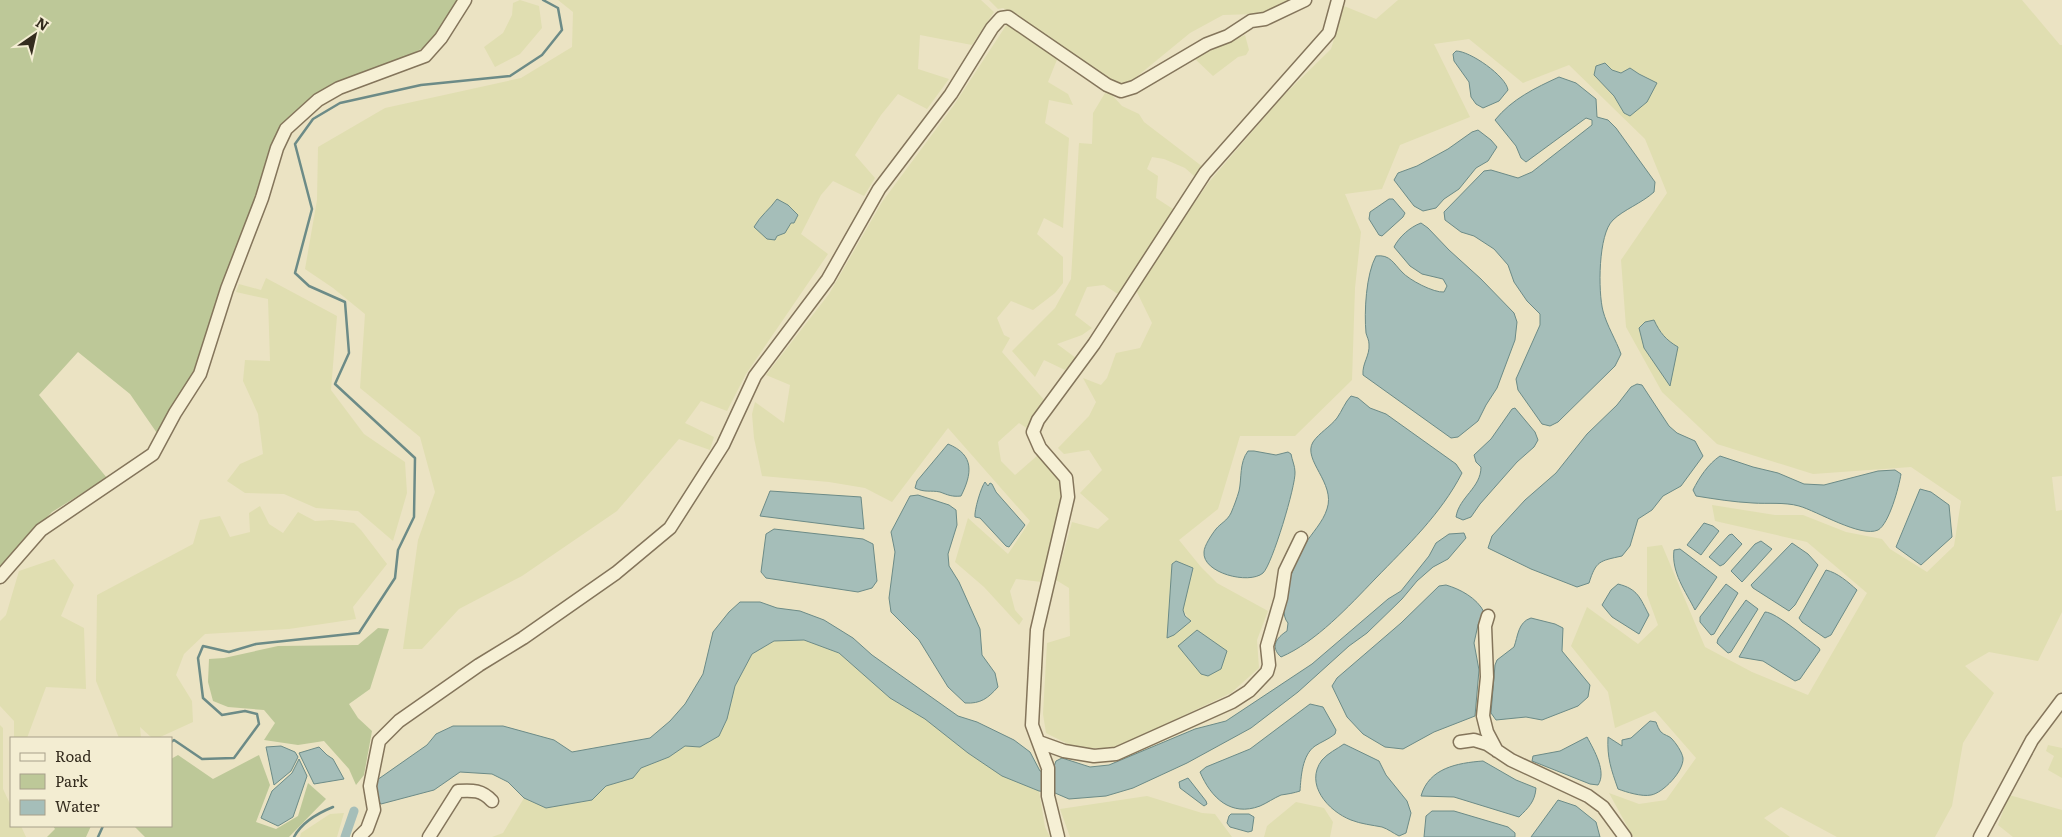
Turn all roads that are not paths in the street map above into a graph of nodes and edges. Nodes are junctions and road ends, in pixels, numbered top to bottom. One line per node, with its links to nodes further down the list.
1 (466, 0): 5 (street)
2 (1304, 0): 12 (street)
3 (1338, 0): 8 (street)
4 (1301, 538): 8 (street)
5 (0, 577)
6 (1488, 616): 10 (street)
7 (2062, 700): 16 (street)
8 (1039, 742): 14 (street)
9 (1460, 742): 10 (street)
10 (1498, 751): 15 (street)
11 (492, 801): 13 (street)
12 (359, 837)
13 (429, 837)
14 (1058, 837)
15 (1625, 837)
16 (1980, 837)

